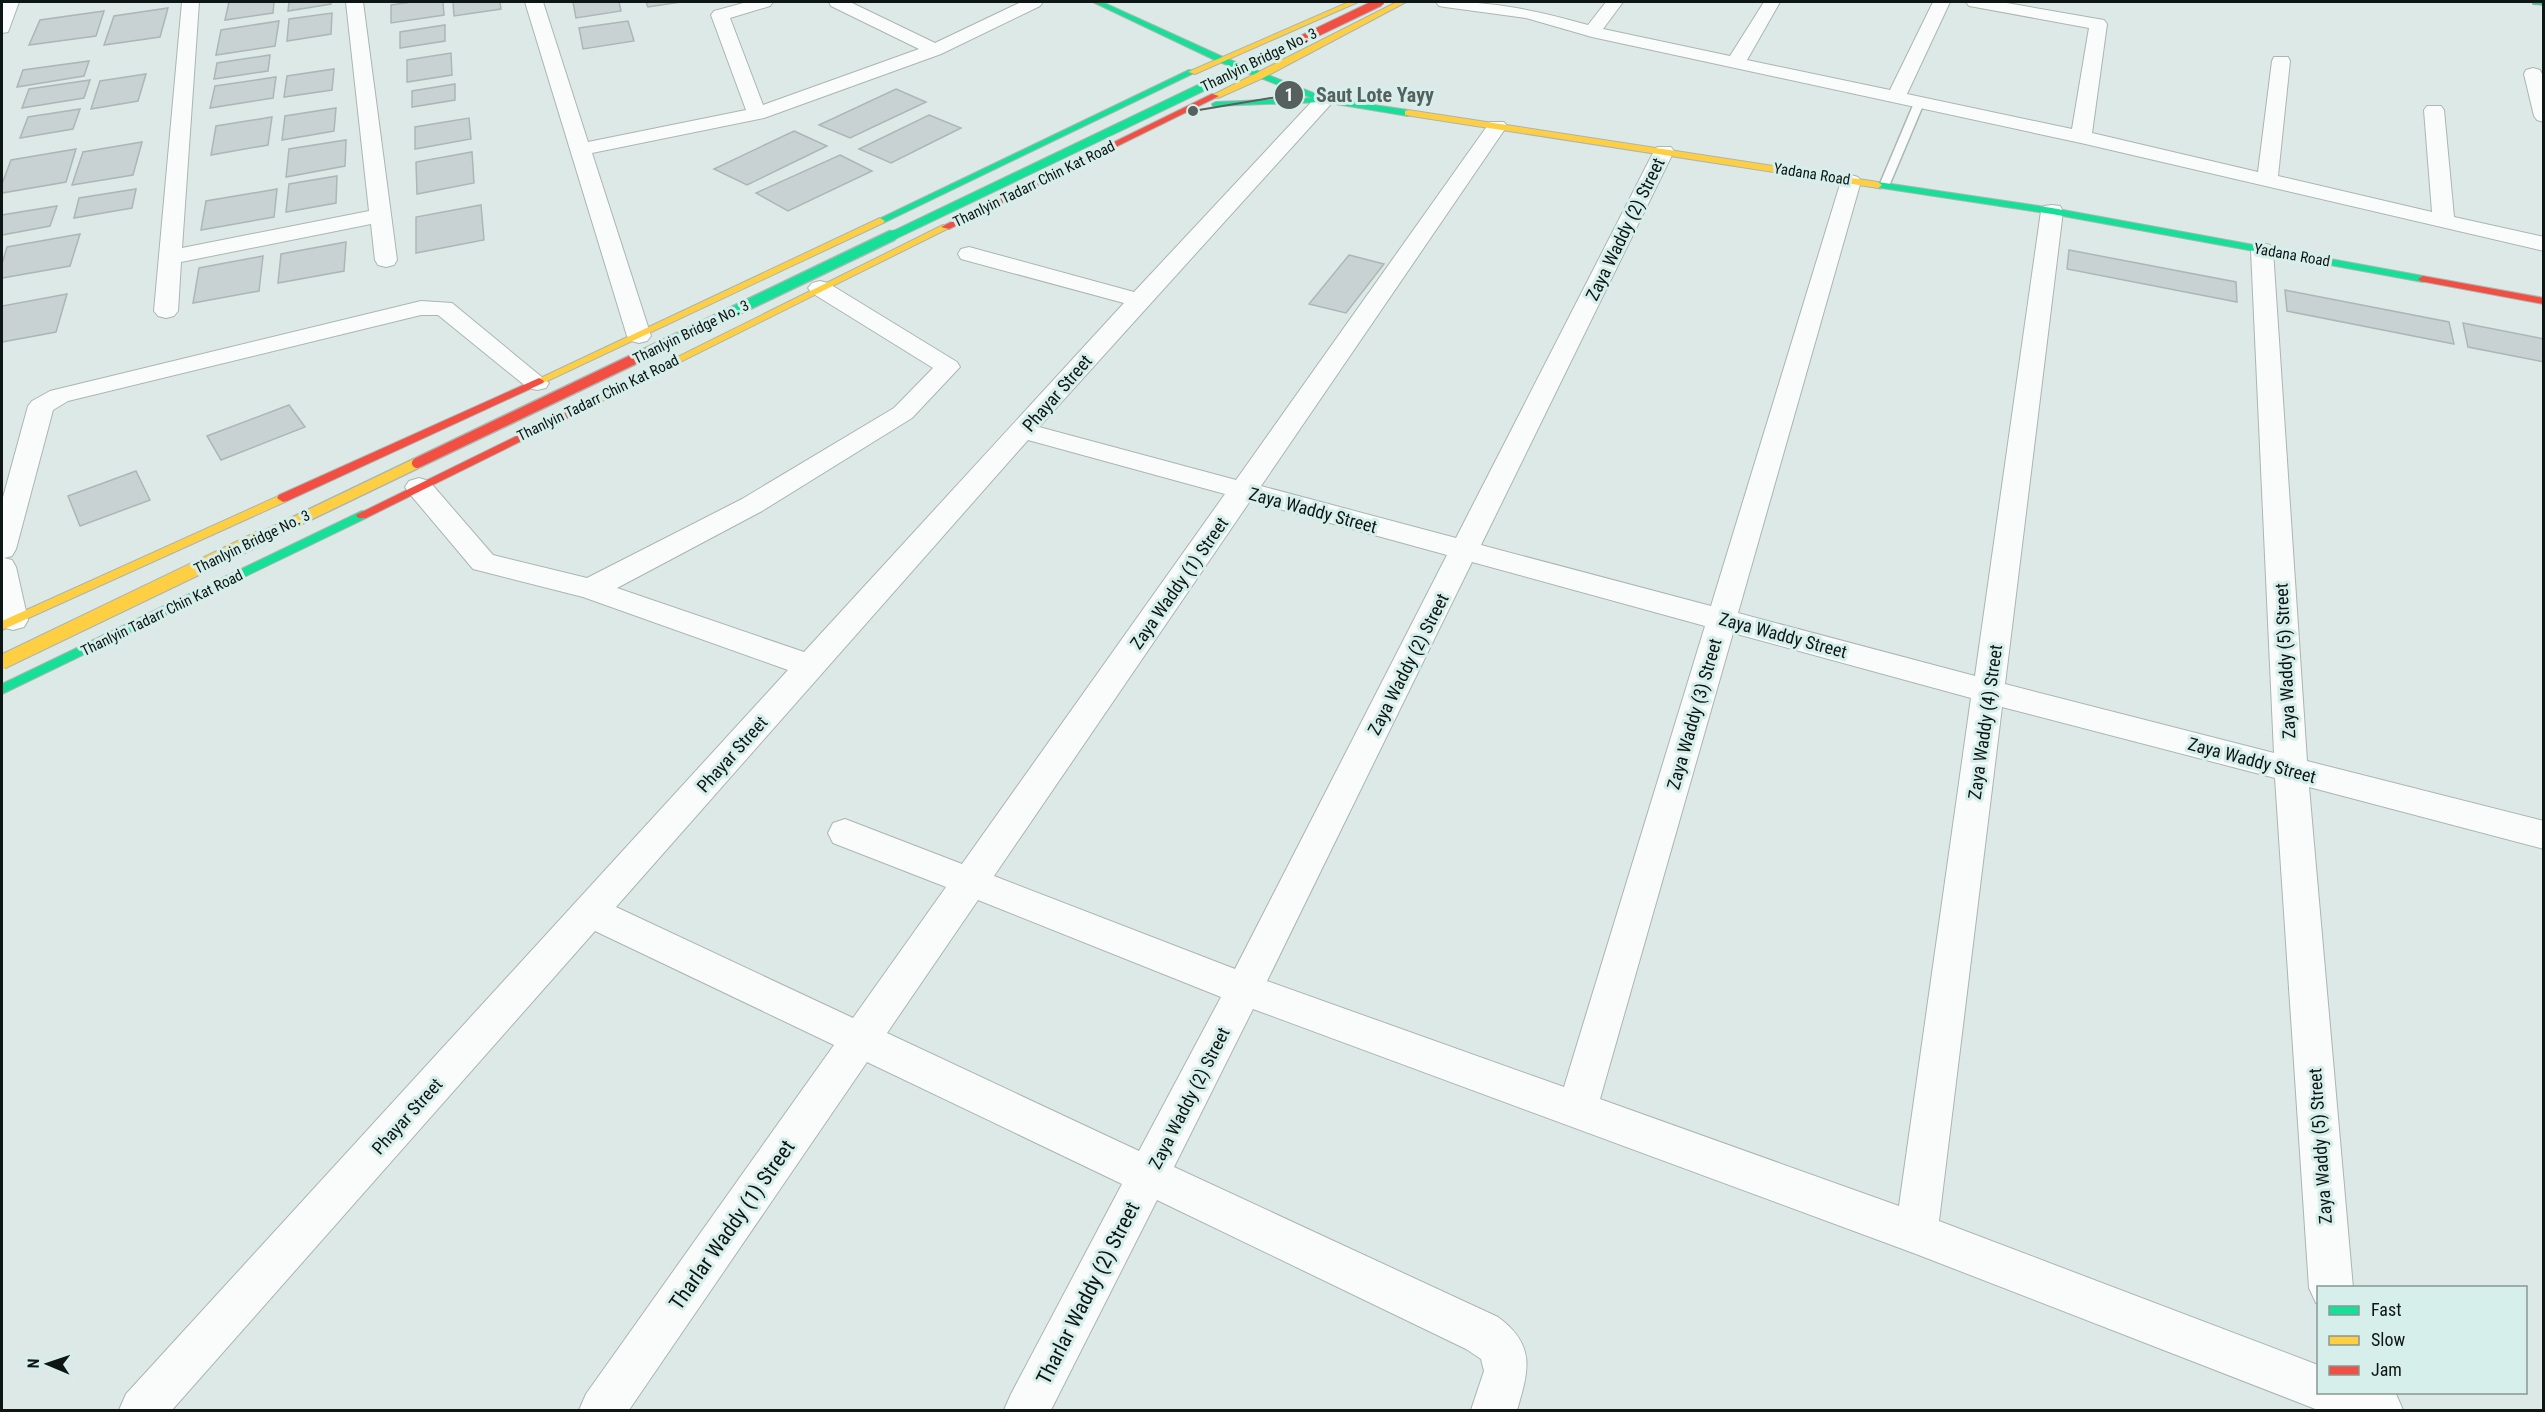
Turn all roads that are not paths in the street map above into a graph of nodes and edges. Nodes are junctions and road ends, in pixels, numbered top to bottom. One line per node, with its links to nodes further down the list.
1 (10, 2): 17 (street)
2 (190, 2): 47 (street)
3 (355, 2): 40 (street)
4 (534, 2): 34 (street)
5 (764, 2): 30 (street)
6 (837, 2): 19 (street)
7 (1034, 2): 19 (street)
8 (1097, 2): 20 (main road, Yadana Road)
9 (1354, 2): 20 (main road, Thanlyin Tadarr Chin Kat Road)
10 (1380, 2): 66 (main road, Thanlyin Bridge No. 3, bridge)
11 (1402, 2): 24 (main road, Thanlyin Tadarr Chin Kat Road)
12 (1445, 2): 18 (street)
13 (1615, 2): 18 (street)
14 (1772, 2): 22 (street)
15 (1942, 2): 25 (street)
16 (1975, 2): 33 (street)
17 (2, 28)
18 (1592, 32): 22 (street)
19 (935, 50): 30 (street)
20 (1221, 59): 24 (main road, Yadana Road); 42 (main road, Thanlyin Tadarr Chin Kat Road)
21 (2281, 61): 36 (street)
22 (1735, 64): 25 (street)
23 (2533, 74): 31 (street)
24 (1260, 76): 26 (main road, Yadana Road); 28 (main road, Thanlyin Tadarr Chin Kat Road)
25 (1896, 98): 27 (street)
26 (1323, 100): 28 (main road); 32 (main road, Yadana Road); 50 (street, Phayar Street)
27 (1919, 103): 33 (street); 38 (lane)
28 (1188, 108): 45 (main road, Thanlyin Tadarr Chin Kat Road)
29 (2434, 110): 41 (street)
30 (757, 114): 34 (street)
31 (2544, 116)
32 (1497, 126): 35 (main road, Yadana Road); 57 (street, Zaya Waddy (1) Street)
33 (2081, 137): 36 (street)
34 (582, 149): 53 (street)
35 (1664, 151): 37 (main road, Yadana Road); 60 (street, Zaya Waddy (2) Street)
36 (2267, 179): 41 (street)
37 (1851, 181): 38 (main road, Yadana Road); 64 (street, Zaya Waddy (3) Street)
38 (1884, 186): 39 (main road, Yadana Road)
39 (2052, 211): 44 (main road, Yadana Road); 69 (street, Zaya Waddy (4) Street)
40 (381, 214): 47 (street); 48 (street)
41 (2443, 220): 43 (street)
42 (856, 231): 45 (main road); 53 (main road, Thanlyin Tadarr Chin Kat Road)
43 (2544, 244)
44 (2262, 249): 51 (main road, Yadana Road); 70 (street, Zaya Waddy (5) Street)
45 (895, 252): 49 (main road, Thanlyin Tadarr Chin Kat Road)
46 (969, 254): 50 (street)
47 (170, 257): 52 (street)
48 (386, 260)
49 (820, 288): 56 (main road, Thanlyin Tadarr Chin Kat Road); 63 (street)
50 (1139, 300): 55 (street, Phayar Street)
51 (2544, 301)
52 (166, 311)
53 (639, 336): 54 (main road, Thanlyin Tadarr Chin Kat Road)
54 (537, 383): 58 (main road, Thanlyin Tadarr Chin Kat Road); 59 (street)
55 (1023, 431): 57 (street, Zaya Waddy Street); 67 (street, Phayar Street)
56 (419, 487): 62 (main road, Thanlyin Tadarr Chin Kat Road); 63 (street)
57 (1242, 492): 60 (street, Zaya Waddy Street); 73 (street, Zaya Waddy (1) Street)
58 (208, 532): 62 (lane); 65 (main road, Thanlyin Tadarr Chin Kat Road)
59 (2, 549)
60 (1465, 551): 64 (street, Zaya Waddy Street); 75 (street, Zaya Waddy (2) Street)
61 (2, 567): 65 (street)
62 (245, 572): 68 (main road, Thanlyin Tadarr Chin Kat Road)
63 (590, 589): 67 (street)
64 (1722, 619): 69 (street, Zaya Waddy Street); 77 (street, Zaya Waddy (3) Street)
65 (7, 623)
66 (2, 662)
67 (810, 666): 74 (street, Phayar Street)
68 (2, 689)
69 (1990, 692): 70 (street, Zaya Waddy Street); 79 (street, Zaya Waddy (4) Street)
70 (2291, 770): 72 (street, Zaya Waddy Street); 80 (street, Zaya Waddy (5) Street)
71 (845, 833): 73 (street)
72 (2544, 836)
73 (970, 882): 75 (street); 76 (street, Zaya Waddy (1) Street)
74 (590, 912): 76 (street); 84 (street, Phayar Street)
75 (1244, 989): 77 (street); 78 (street, Zaya Waddy (2) Street)
76 (861, 1039): 78 (street); 85 (street, Tharlar Waddy (1) Street)
77 (1577, 1110): 79 (street)
78 (1149, 1176): 82 (street); 86 (street, Tharlar Waddy (2) Street)
79 (1916, 1233): 81 (street)
80 (2331, 1286)
81 (2317, 1386)
82 (1500, 1391)
83 (2338, 1394): 87 (street)
84 (142, 1410)
85 (602, 1410)
86 (1027, 1410)
87 (2380, 1410)

